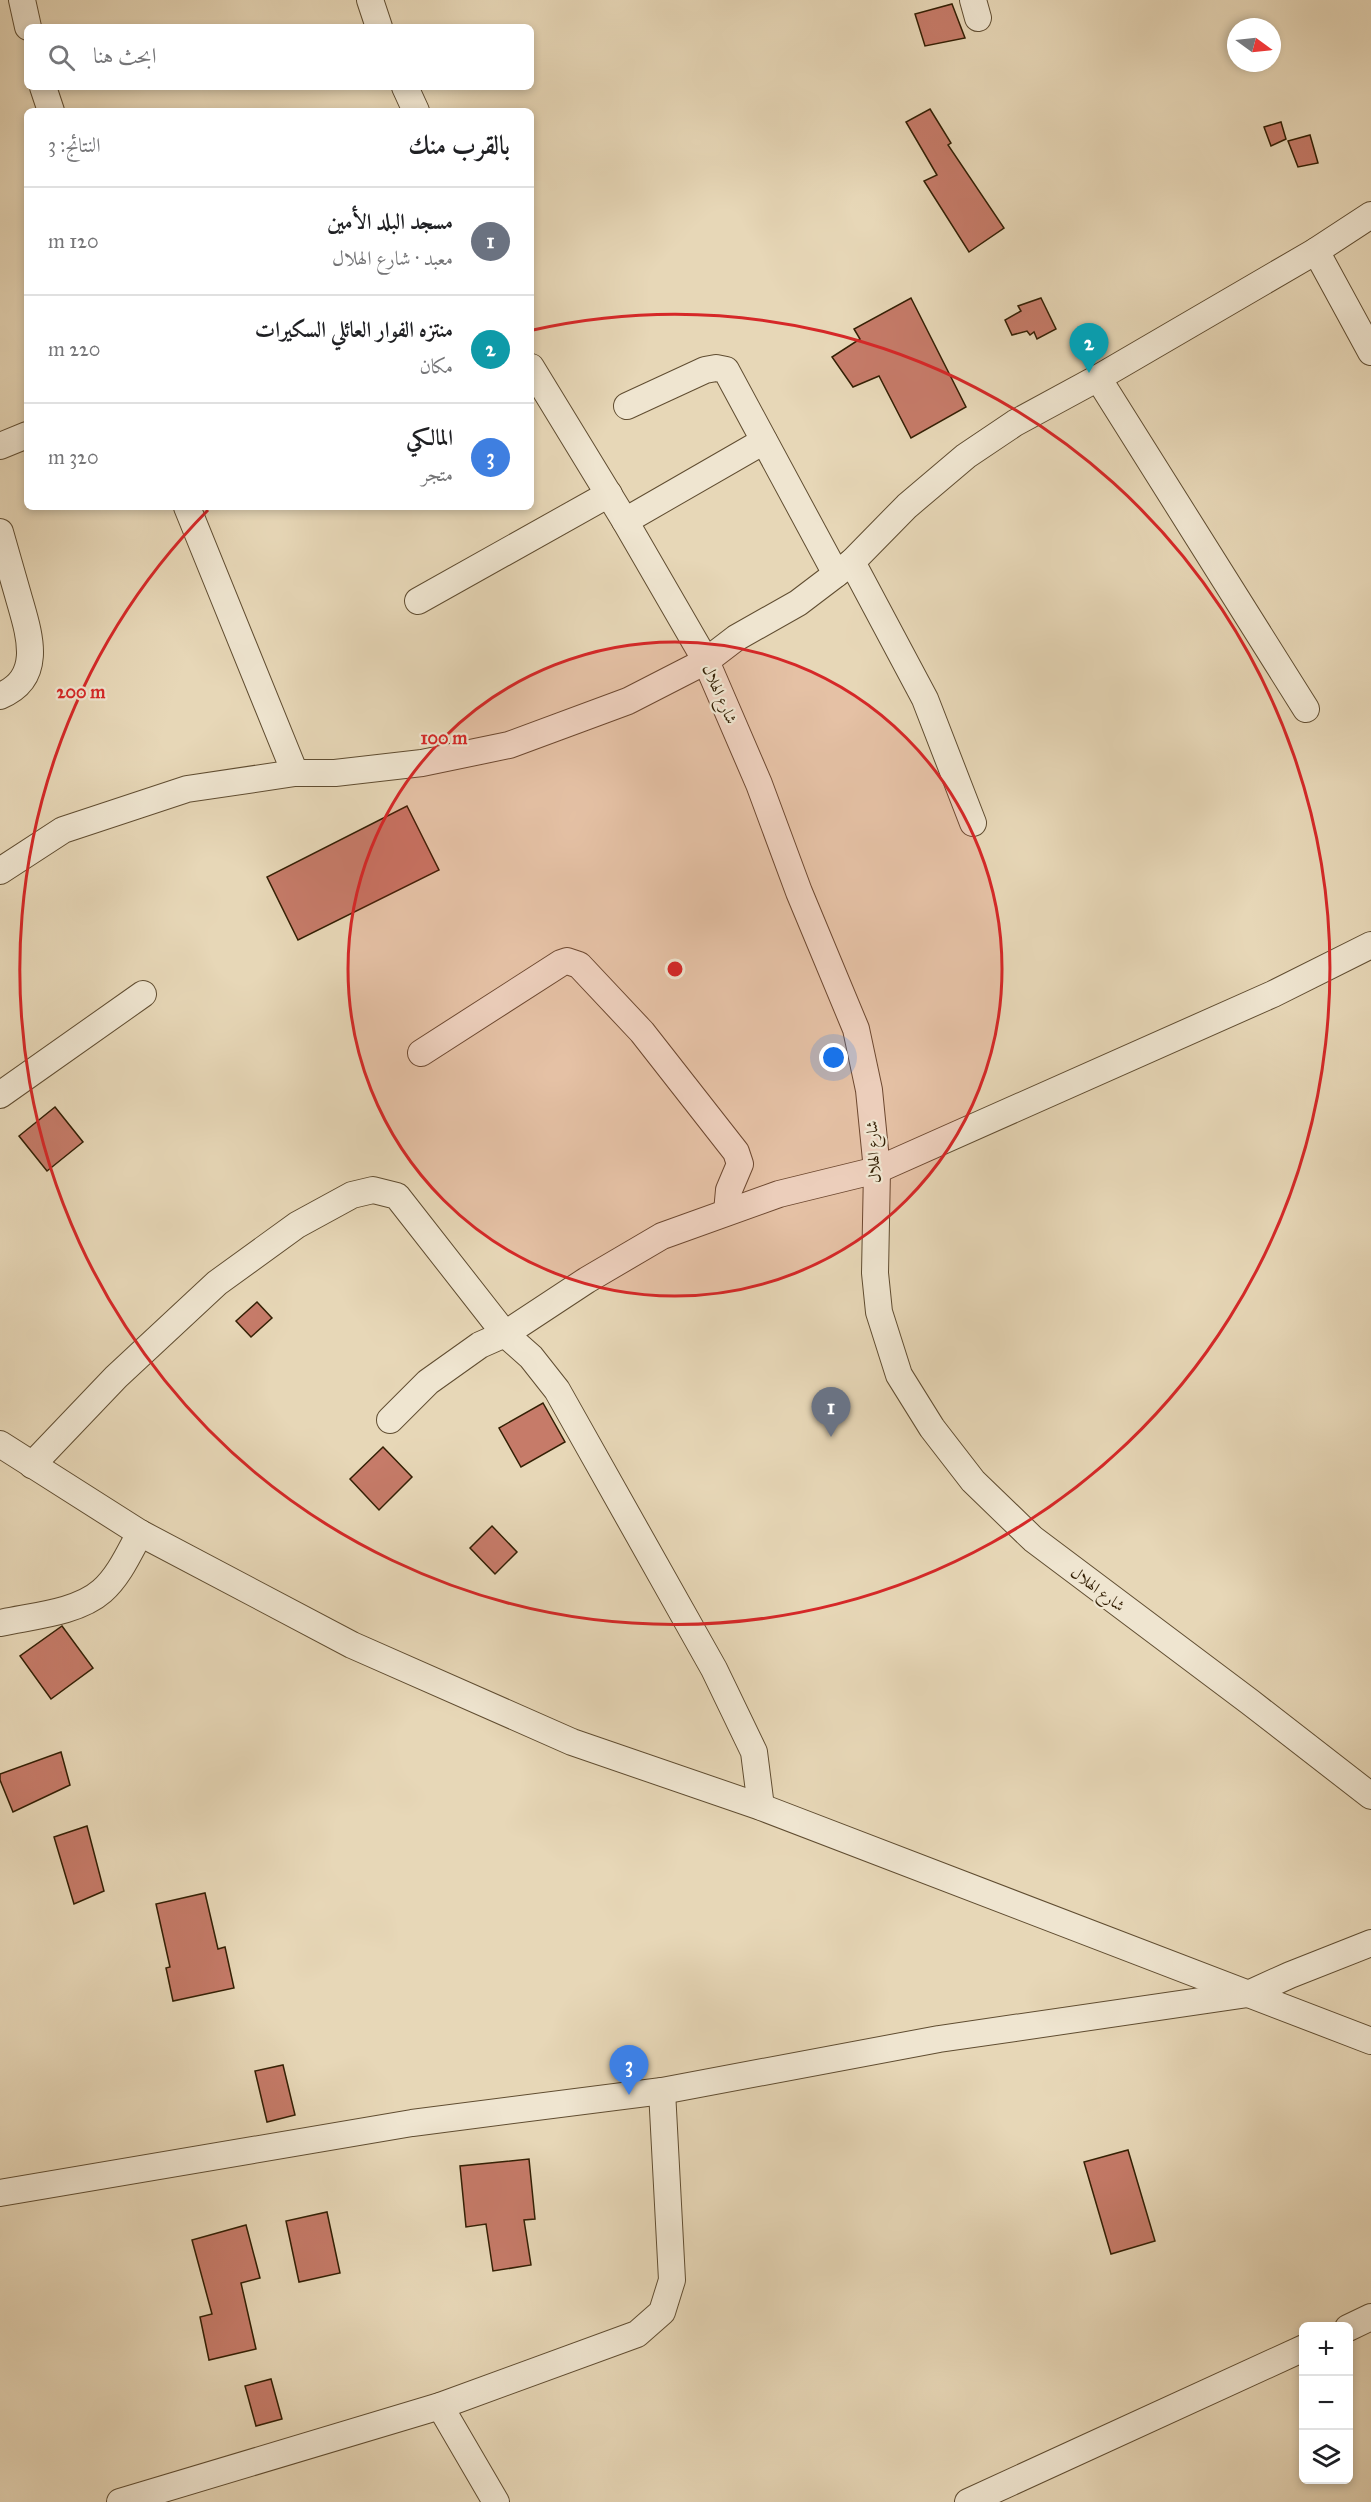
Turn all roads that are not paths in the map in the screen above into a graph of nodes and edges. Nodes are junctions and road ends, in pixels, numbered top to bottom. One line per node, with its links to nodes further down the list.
1 (22, 0): 3 (street)
2 (370, 0): 4 (street)
3 (27, 24)
4 (378, 24)
5 (44, 90): 7 (street)
6 (406, 90): 8 (street)
7 (50, 108)
8 (415, 108)
9 (1371, 215): 10 (street)
10 (1316, 251): 11 (street); 13 (street)
11 (1371, 352)
12 (534, 372): 18 (street, شارع الهلال)
13 (1098, 378): 22 (street); 26 (street)
14 (627, 406): 16 (street)
15 (24, 436): 17 (street)
16 (764, 441): 20 (street); 22 (street)
17 (0, 446)
18 (609, 494): 20 (street, شارع الهلال); 23 (street)
19 (188, 510): 27 (street)
20 (626, 521): 24 (street, شارع الهلال)
21 (0, 532): 25 (street)
22 (844, 568): 24 (street); 28 (street)
23 (418, 601)
24 (706, 661): 27 (street); 34 (street, شارع الهلال)
25 (0, 696)
26 (1306, 709)
27 (295, 773): 29 (street)
28 (973, 824)
29 (0, 871)
30 (1371, 945): 34 (street)
31 (143, 994): 33 (street)
32 (421, 1053): 35 (street)
33 (0, 1095)
34 (877, 1170): 35 (street); 42 (street, شارع الهلال)
35 (727, 1212): 36 (street)
36 (505, 1334): 37 (street); 39 (street); 43 (street)
37 (390, 1420)
38 (1, 1446): 39 (street)
39 (32, 1465): 40 (street)
40 (140, 1533): 41 (street); 43 (street)
41 (0, 1623)
42 (1371, 1796)
43 (761, 1807): 45 (street)
44 (1371, 1943): 45 (street)
45 (1248, 1994): 46 (street); 47 (street)
46 (1371, 2041)
47 (662, 2091): 48 (street); 52 (street)
48 (0, 2193)
49 (1371, 2318): 50 (street)
50 (1353, 2326)
51 (1299, 2350): 55 (street)
52 (440, 2406): 53 (street); 54 (street)
53 (120, 2502)
54 (496, 2502)
55 (968, 2502)

